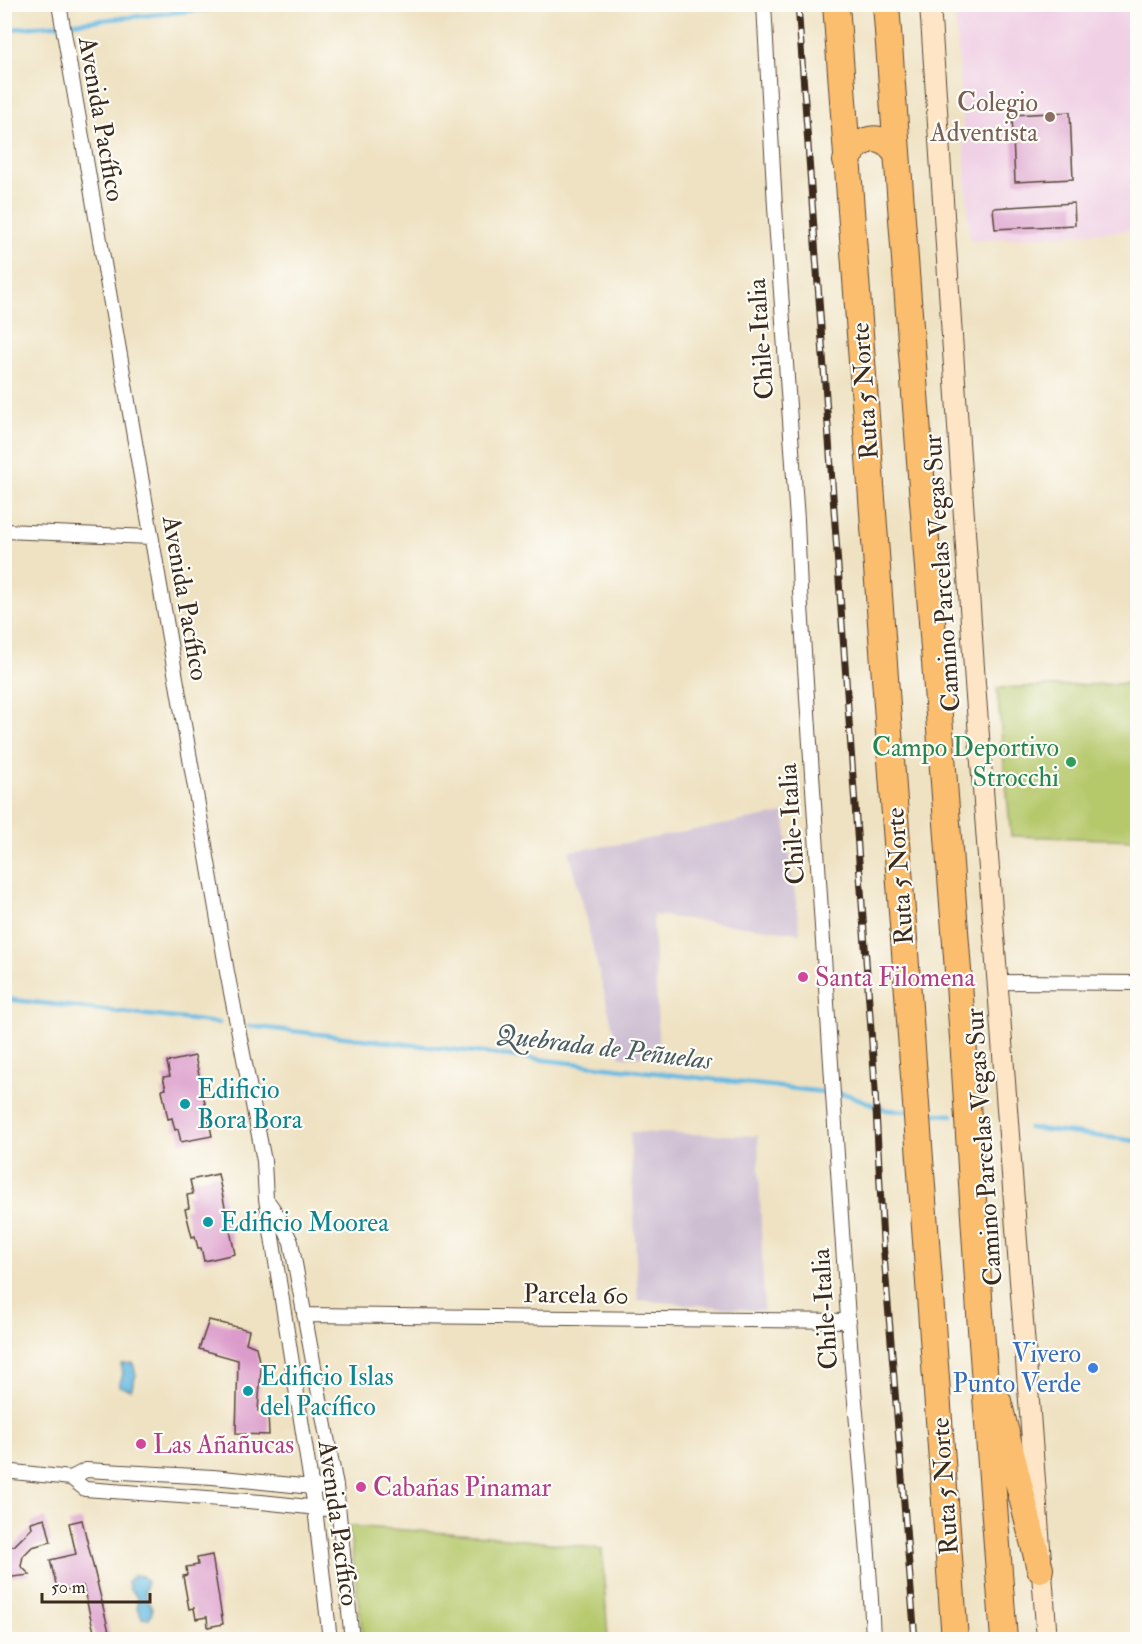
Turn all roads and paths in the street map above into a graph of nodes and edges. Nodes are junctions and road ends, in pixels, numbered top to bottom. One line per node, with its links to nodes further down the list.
1 (764, 4): 14 (street, Chile-Italia)
2 (836, 4): 7 (highway, Ruta 5 Norte)
3 (886, 4): 6 (highway, Ruta 5 Norte)
4 (930, 4): 10 (street, Camino Parcelas Vegas Sur)
5 (59, 7): 9 (street, Avenida Pacífico)
6 (897, 155): 7 (highway); 15 (highway, Ruta 5 Norte)
7 (846, 161): 26 (highway, Ruta 5 Norte)
8 (4, 531): 9 (street)
9 (151, 537): 12 (street, Avenida Pacífico)
10 (998, 982): 11 (street); 22 (street, Camino Parcelas Vegas Sur)
11 (1137, 983)
12 (266, 1199): 13 (street, Avenida Pacífico); 19 (street, Avenida Pacífico)
13 (304, 1315): 14 (street, Parcela 60); 18 (street, Avenida Pacífico)
14 (849, 1321): 25 (street, Chile-Italia)
15 (981, 1329): 22 (highway); 27 (highway, Ruta 5 Norte)
16 (4, 1471): 17 (street)
17 (71, 1478): 19 (street); 20 (street)
18 (336, 1486): 19 (street); 21 (street, Avenida Pacífico)
19 (312, 1487): 20 (street, Avenida Pacífico)
20 (315, 1508): 21 (street); 23 (street, Avenida Pacífico)
21 (337, 1510): 24 (street, Avenida Pacífico)
22 (1040, 1569): 28 (street, Camino Parcelas Vegas Sur)
23 (330, 1640)
24 (352, 1640)
25 (873, 1640)
26 (955, 1640)
27 (1004, 1640)
28 (1047, 1640)

